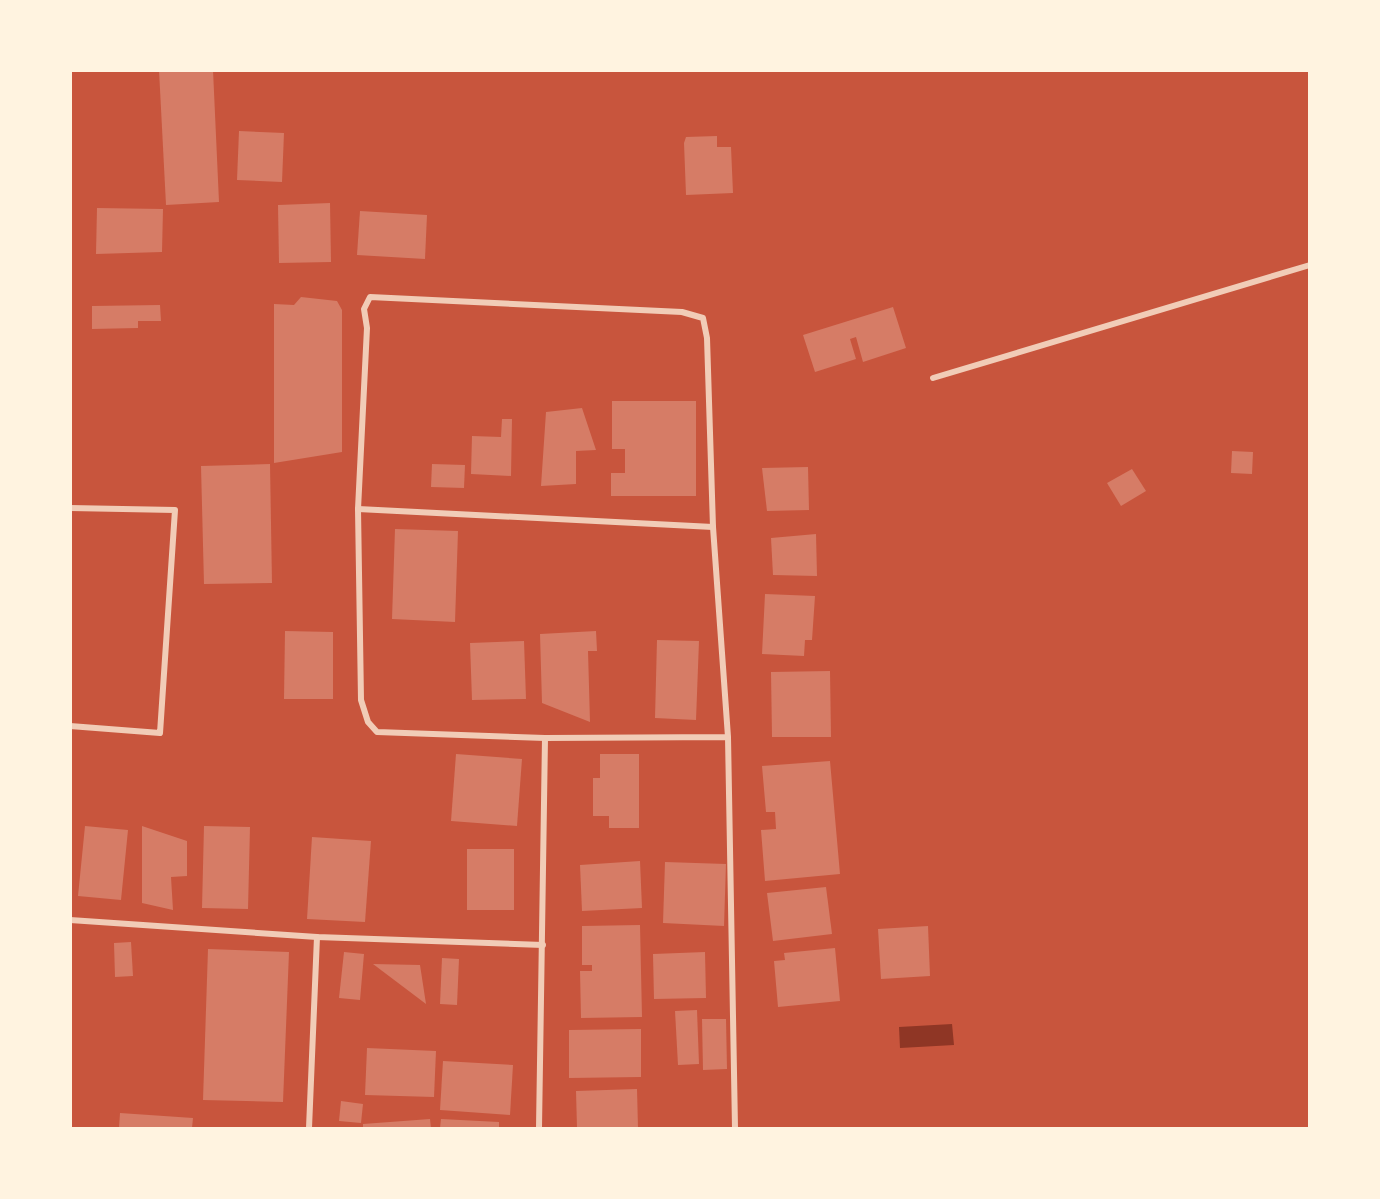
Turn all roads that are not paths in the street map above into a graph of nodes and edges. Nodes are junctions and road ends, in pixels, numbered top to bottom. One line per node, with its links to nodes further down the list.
1 (1310, 265): 2 (street)
2 (933, 378)
3 (70, 508): 6 (street)
4 (358, 509): 5 (street); 5 (street); 8 (street)
5 (712, 527): 7 (street)
6 (70, 726)
7 (728, 737): 8 (street); 14 (street)
8 (545, 738): 11 (street)
9 (70, 920): 10 (street)
10 (317, 937): 11 (street); 12 (street)
11 (543, 945): 13 (street)
12 (309, 1128)
13 (539, 1128)
14 (735, 1128)

